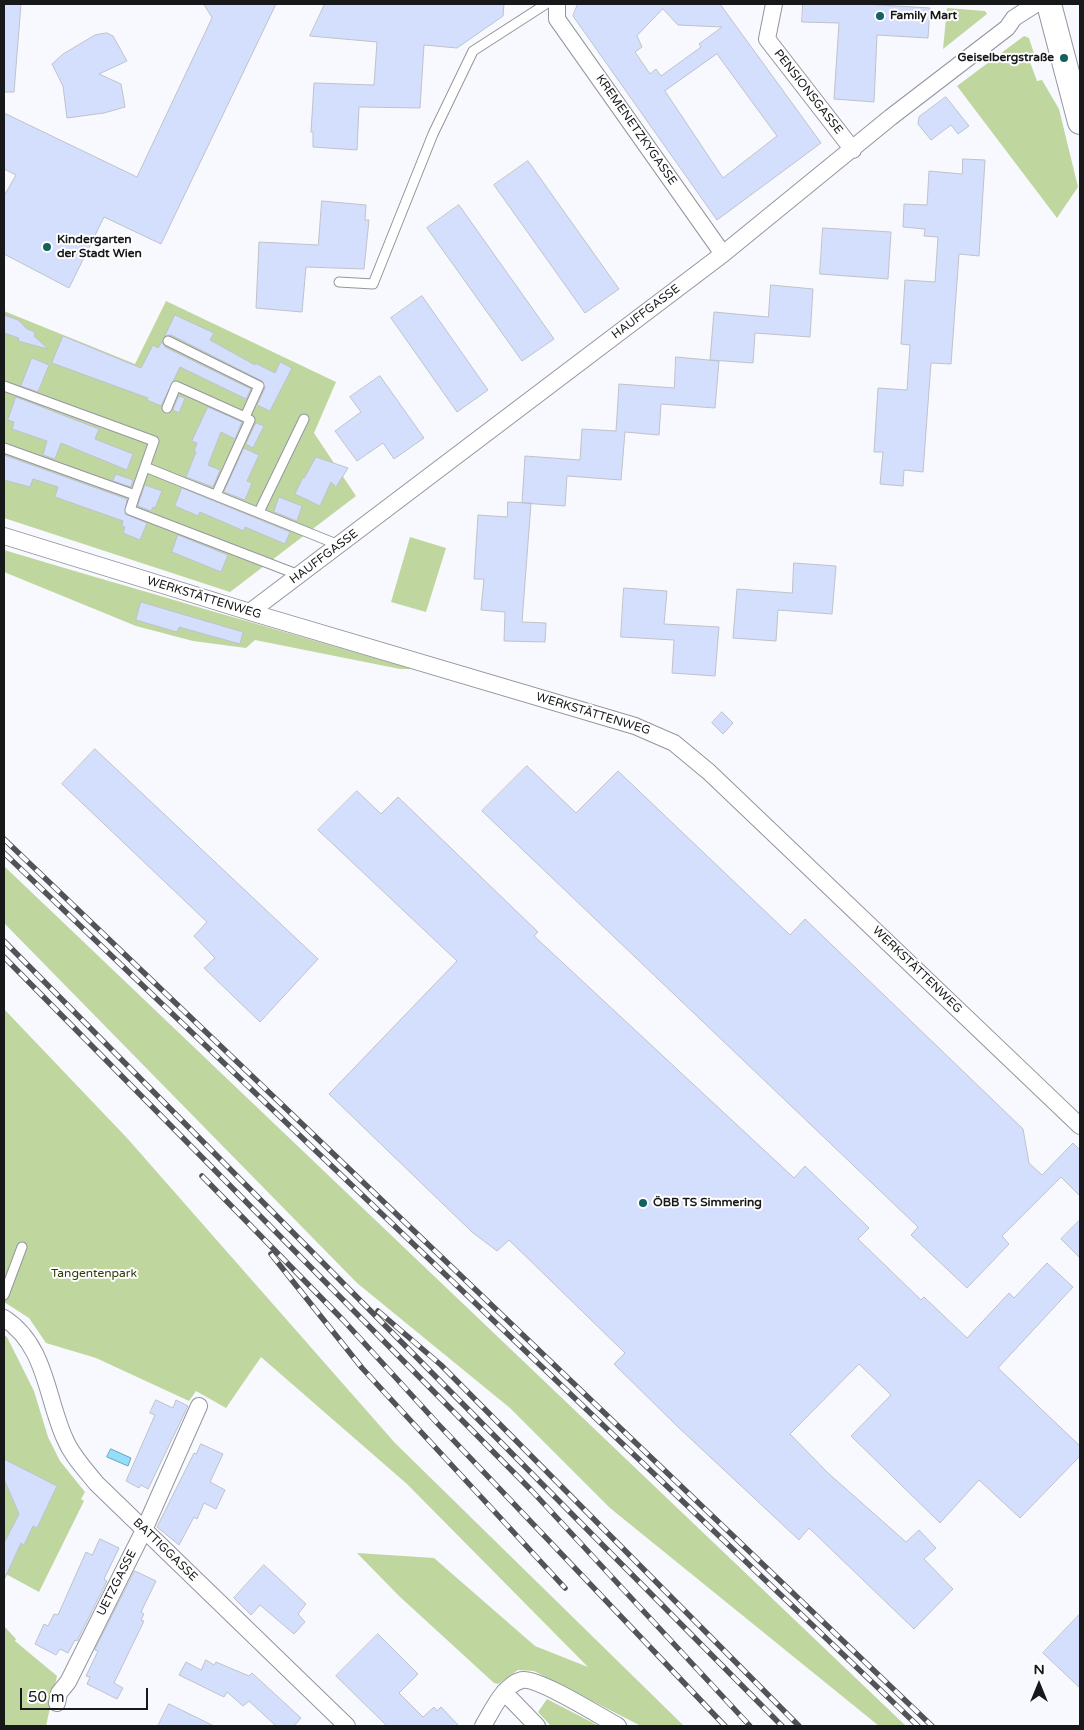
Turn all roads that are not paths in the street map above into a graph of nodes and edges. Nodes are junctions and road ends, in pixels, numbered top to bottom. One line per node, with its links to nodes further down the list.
1 (546, 4): 9 (lane)
2 (557, 4): 8 (street, KREMENETZKYGASSE)
3 (774, 4): 7 (street, PENSIONSGASSE)
4 (1036, 4): 7 (street, HAUFFGASSE)
5 (1050, 4): 6 (main road)
6 (1080, 122)
7 (853, 150): 8 (street, HAUFFGASSE)
8 (723, 254): 21 (street, HAUFFGASSE)
9 (339, 282)
10 (168, 342): 13 (lane)
11 (4, 386): 16 (lane)
12 (168, 408): 13 (lane)
13 (245, 417): 17 (lane)
14 (304, 419): 19 (lane)
15 (4, 448): 18 (lane)
16 (145, 467): 17 (lane); 18 (lane)
17 (216, 495): 19 (lane)
18 (135, 496): 22 (lane)
19 (259, 512): 21 (lane)
20 (4, 536): 23 (street, WERKSTÄTTENWEG)
21 (339, 545): 22 (street, HAUFFGASSE)
22 (299, 576): 23 (street, HAUFFGASSE)
23 (250, 612): 24 (street, WERKSTÄTTENWEG)
24 (1080, 1126)
25 (22, 1247): 26 (lane)
26 (4, 1295)
27 (4, 1318): 29 (street, BATTIGGASSE)
28 (199, 1406): 29 (street, UETZGASSE)
29 (144, 1530): 31 (street, UETZGASSE); 32 (street, BATTIGGASSE)
30 (504, 1692): 33 (street); 34 (street); 35 (street)
31 (57, 1704)
32 (347, 1726)
33 (482, 1726)
34 (537, 1726)
35 (618, 1726)

